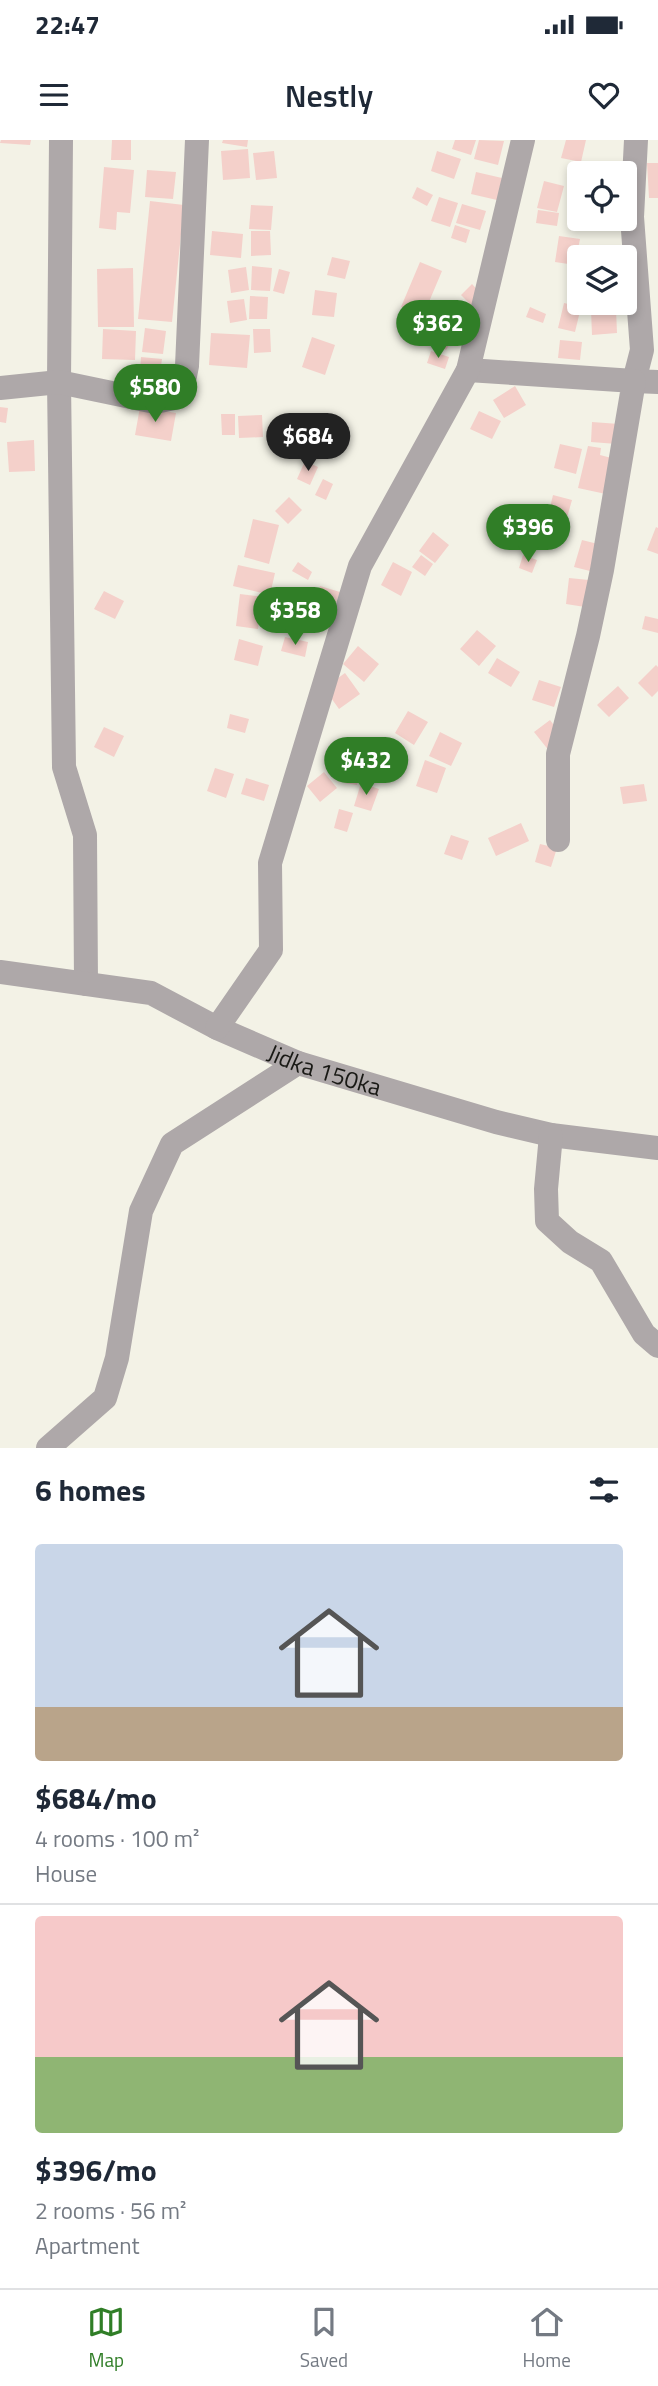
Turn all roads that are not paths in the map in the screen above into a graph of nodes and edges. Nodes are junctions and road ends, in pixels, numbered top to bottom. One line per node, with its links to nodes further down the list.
1 (61, 140): 6 (street)
2 (197, 140): 6 (street)
3 (523, 140): 5 (street)
4 (636, 140): 7 (street)
5 (468, 370): 7 (street); 12 (street)
6 (59, 382): 8 (street); 11 (street)
7 (646, 382): 9 (street)
8 (0, 388)
9 (558, 840)
10 (0, 972): 11 (street, Jidka 150ka)
11 (86, 984): 12 (street, Jidka 150ka)
12 (217, 1028): 13 (street, Jidka 150ka)
13 (298, 1063): 14 (street, Jidka 150ka); 17 (street)
14 (551, 1135): 15 (street, Jidka 150ka); 16 (street)
15 (658, 1148)
16 (658, 1346)
17 (48, 1448)

